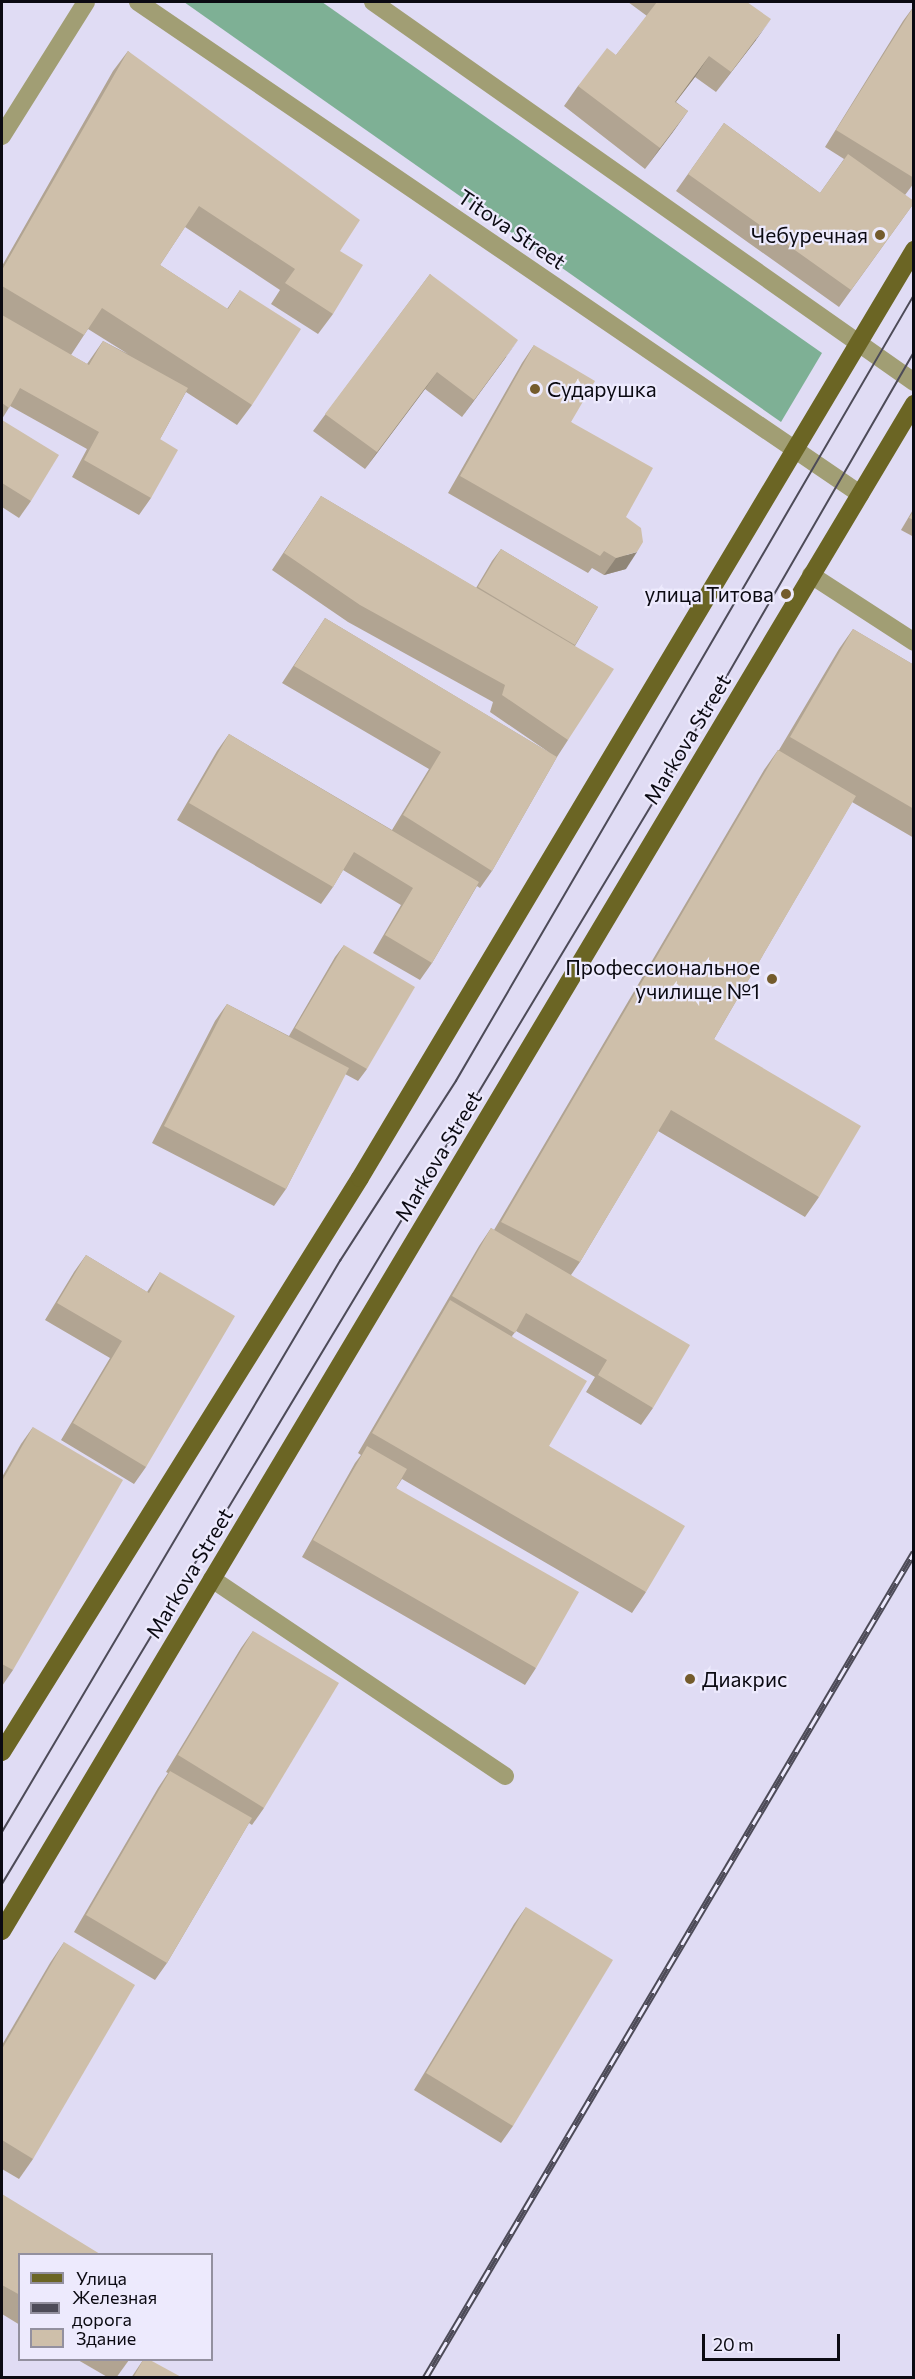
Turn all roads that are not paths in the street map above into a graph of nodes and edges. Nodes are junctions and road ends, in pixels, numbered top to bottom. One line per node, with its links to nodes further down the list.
1 (86, 2): 4 (street)
2 (138, 2): 9 (street, Titova Street)
3 (373, 2): 6 (street)
4 (2, 136)
5 (914, 250): 6 (main road)
6 (859, 345): 7 (street); 9 (main road)
7 (914, 382)
8 (914, 404): 10 (main road, Markova Street)
9 (794, 448): 10 (street, Titova Street); 14 (main road)
10 (860, 494): 11 (main road, Markova Street)
11 (811, 575): 12 (street); 13 (main road, Markova Street)
12 (914, 642)
13 (212, 1579): 15 (street); 16 (main road, Markova Street)
14 (2, 1752)
15 (505, 1776)
16 (2, 1931)

